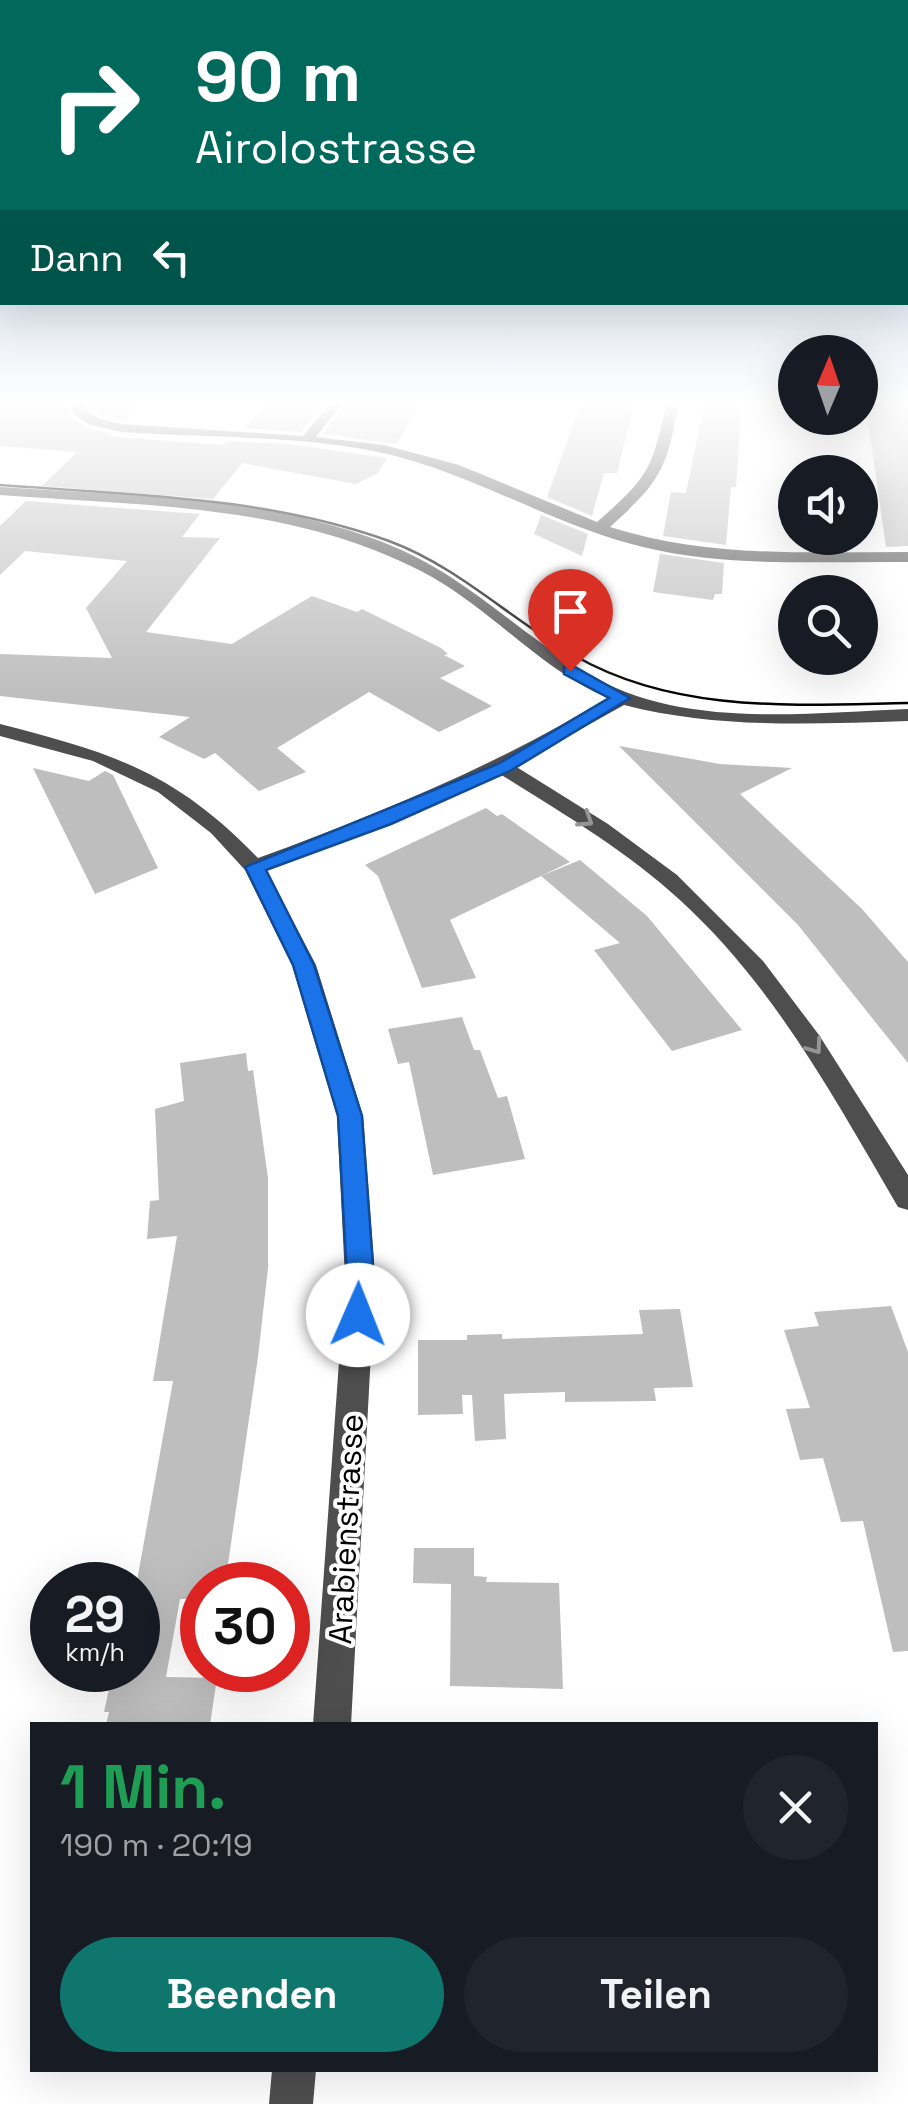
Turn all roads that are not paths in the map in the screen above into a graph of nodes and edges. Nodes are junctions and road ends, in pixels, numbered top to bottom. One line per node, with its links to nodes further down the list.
1 (92, 498): 6 (street)
2 (525, 498): 4 (street)
3 (633, 498): 4 (street)
4 (599, 528): 5 (street)
5 (908, 557)
6 (622, 698): 7 (street); 9 (street)
7 (908, 716)
8 (0, 730): 10 (street, Arabienstrasse)
9 (504, 768): 10 (street); 11 (street, one-way to 11)
10 (254, 867): 12 (street, Arabienstrasse)
11 (908, 1200)
12 (332, 1722)
13 (294, 2072): 14 (street)
14 (291, 2104)

